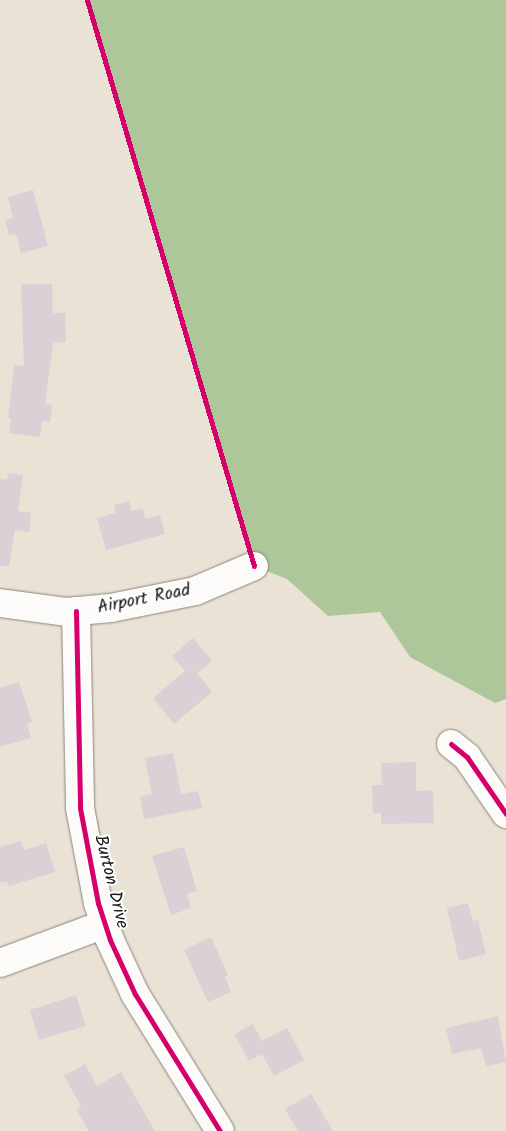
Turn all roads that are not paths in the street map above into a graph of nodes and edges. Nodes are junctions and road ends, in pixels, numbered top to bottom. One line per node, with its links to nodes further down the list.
1 (254, 566): 3 (street, Airport Road)
2 (0, 603): 3 (street, Airport Road)
3 (76, 611): 6 (street, Burton Drive)
4 (459, 750): 5 (street)
5 (506, 814)
6 (105, 924): 7 (street); 8 (street, Burton Drive)
7 (0, 963)
8 (220, 1131)

